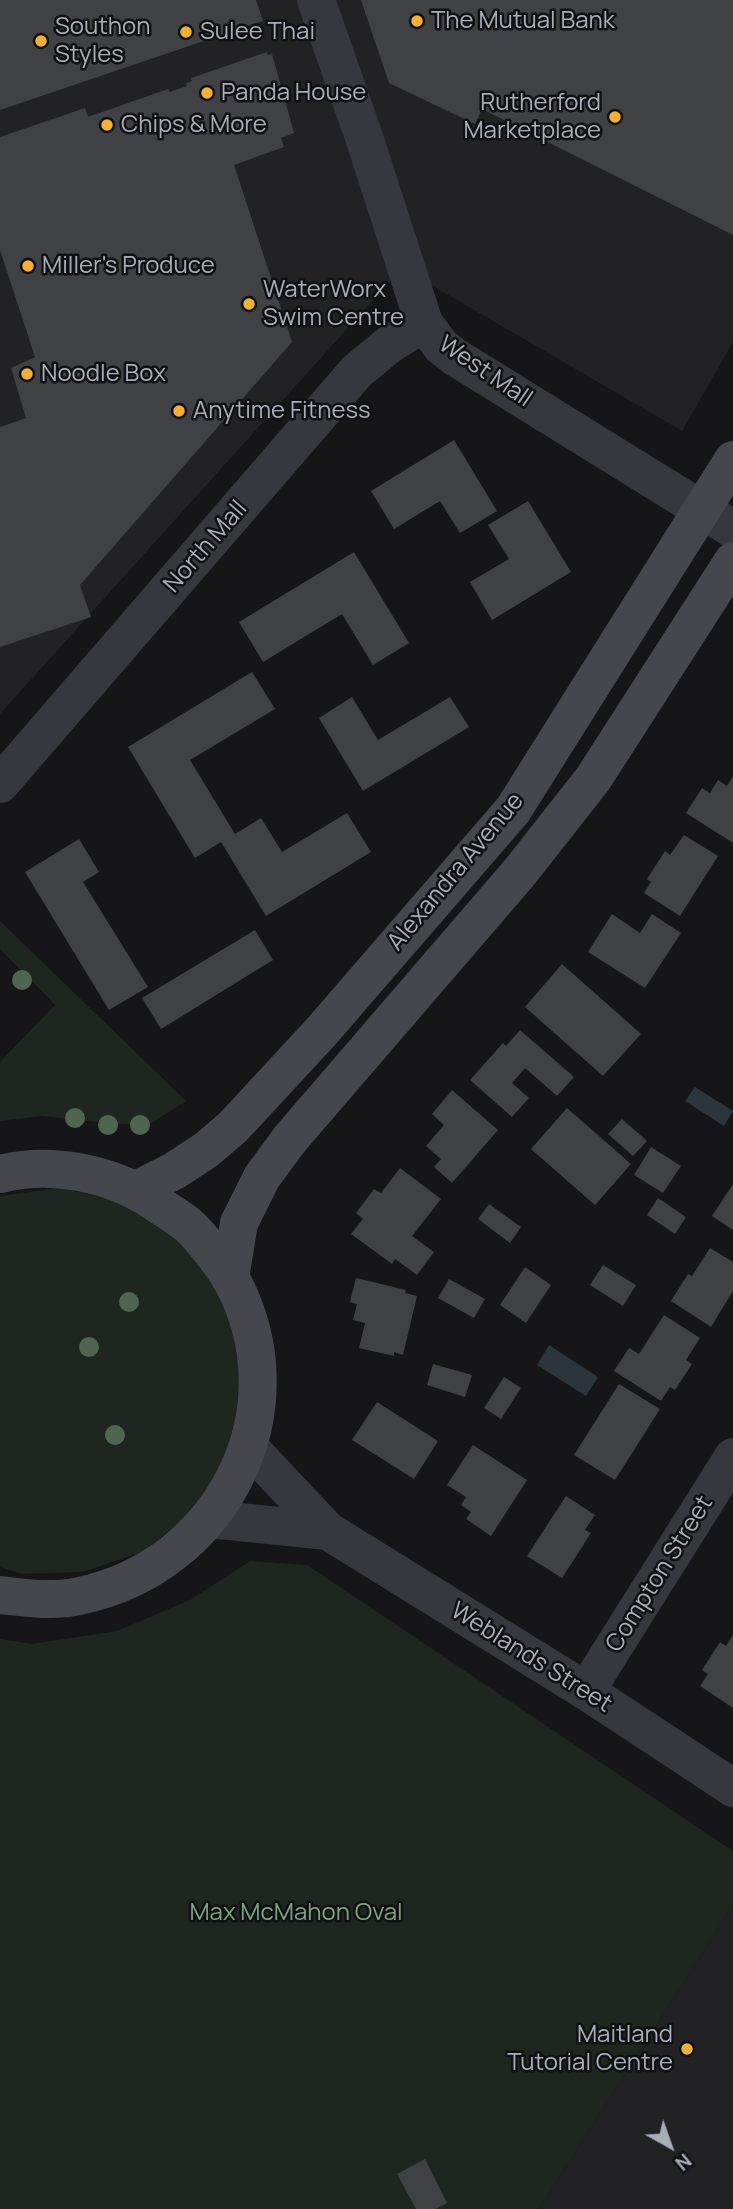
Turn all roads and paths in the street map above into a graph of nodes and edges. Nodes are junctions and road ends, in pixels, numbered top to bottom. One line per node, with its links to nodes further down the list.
1 (316, 0): 2 (street, West Mall)
2 (424, 323): 4 (street, West Mall); 7 (street, North Mall)
3 (733, 460): 4 (main road, Alexandra Avenue)
4 (701, 509): 5 (street, West Mall); 9 (main road, Alexandra Avenue)
5 (733, 529)
6 (733, 561): 10 (main road, Alexandra Avenue)
7 (0, 784)
8 (0, 1174): 9 (main road)
9 (136, 1190): 10 (main road)
10 (230, 1278): 11 (main road)
11 (248, 1446): 13 (main road); 14 (street, Weblands Street)
12 (733, 1457): 16 (street, Compton Street)
13 (210, 1519): 14 (street, Weblands Street); 15 (main road)
14 (328, 1531): 16 (street, Weblands Street)
15 (0, 1595)
16 (586, 1692): 17 (street, Weblands Street)
17 (733, 1788)

